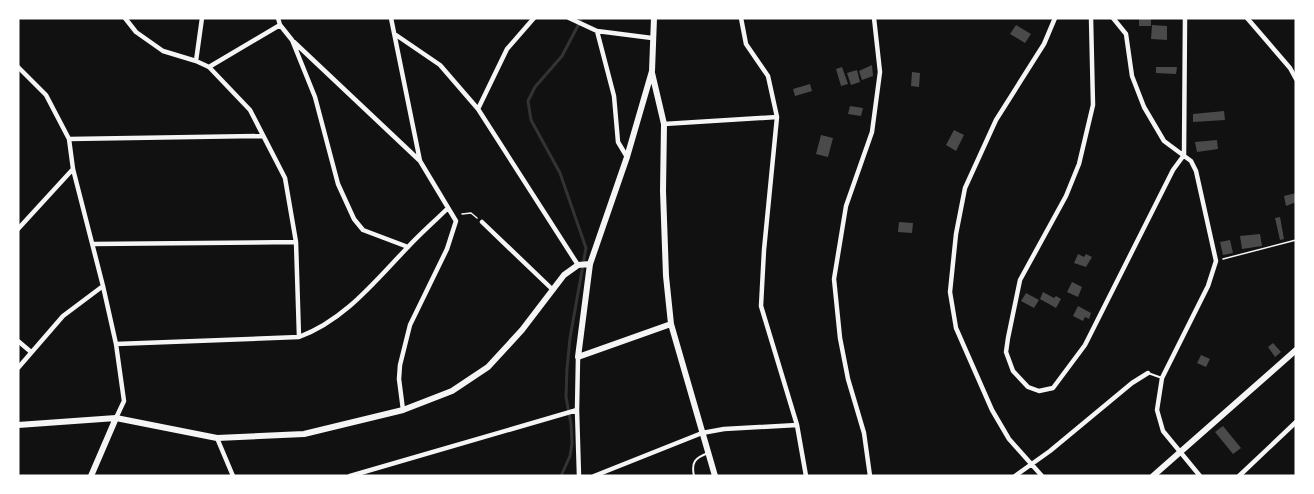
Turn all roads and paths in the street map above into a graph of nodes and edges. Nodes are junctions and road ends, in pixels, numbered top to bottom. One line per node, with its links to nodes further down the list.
1 (125, 18): 20 (street)
2 (202, 18): 20 (street)
3 (278, 18): 15 (street)
4 (391, 18): 17 (street)
5 (534, 18): 25 (street)
6 (654, 18): 18 (street)
7 (741, 18): 26 (street)
8 (874, 18): 76 (street)
9 (1055, 18): 67 (street)
10 (1091, 18): 30 (street)
11 (1113, 18): 30 (street)
12 (1185, 18): 30 (street)
13 (1247, 18): 24 (street)
14 (570, 19): 16 (street)
15 (280, 25): 19 (street); 22 (street)
16 (597, 31): 18 (street); 31 (street)
17 (396, 35): 25 (street); 32 (street)
18 (652, 38): 23 (street)
19 (292, 40): 32 (street); 41 (street)
20 (196, 61): 22 (street)
21 (18, 67): 29 (street)
22 (209, 67): 28 (street)
23 (652, 71): 27 (street); 31 (street)
24 (1296, 79)
25 (478, 109): 43 (street)
26 (777, 117): 27 (street); 62 (street)
27 (664, 124): 47 (street)
28 (263, 136): 29 (street); 39 (street)
29 (69, 139): 33 (street)
30 (1184, 155): 42 (street)
31 (627, 157): 44 (street)
32 (420, 161): 34 (street)
33 (73, 170): 37 (street); 40 (street)
34 (448, 208): 35 (street); 41 (street)
35 (454, 216): 36 (path); 57 (street)
36 (482, 222): 46 (street)
37 (18, 229)
38 (1296, 240): 42 (path)
39 (296, 242): 40 (street); 48 (street)
40 (93, 244): 45 (street)
41 (408, 247): 48 (street)
42 (1216, 261): 56 (street)
43 (578, 264): 44 (street); 46 (street)
44 (590, 264): 53 (street)
45 (104, 286): 50 (street); 52 (street)
46 (553, 290): 57 (street)
47 (671, 324): 53 (street); 63 (street)
48 (299, 337): 50 (street)
49 (18, 341): 52 (street)
50 (116, 344): 59 (street)
51 (1296, 350): 65 (street)
52 (31, 352): 54 (street)
53 (579, 357): 58 (street)
54 (18, 368)
55 (1148, 373): 56 (lane); 67 (street)
56 (1162, 378): 65 (street)
57 (403, 410): 64 (street)
58 (574, 411): 70 (street); 71 (street)
59 (116, 418): 61 (street); 64 (street); 68 (street)
60 (1296, 422): 81 (street)
61 (18, 425)
62 (797, 425): 63 (street); 75 (street)
63 (702, 433): 66 (street); 72 (street)
64 (217, 438): 69 (street)
65 (1180, 452): 79 (street); 80 (street)
66 (708, 453): 73 (lane); 74 (street)
67 (1031, 463): 77 (street); 78 (street)
68 (91, 476)
69 (233, 476)
70 (350, 476)
71 (579, 476)
72 (594, 476)
73 (694, 476)
74 (715, 476)
75 (806, 476)
76 (870, 476)
77 (1015, 476)
78 (1042, 476)
79 (1153, 476)
80 (1200, 476)
81 (1239, 476)

